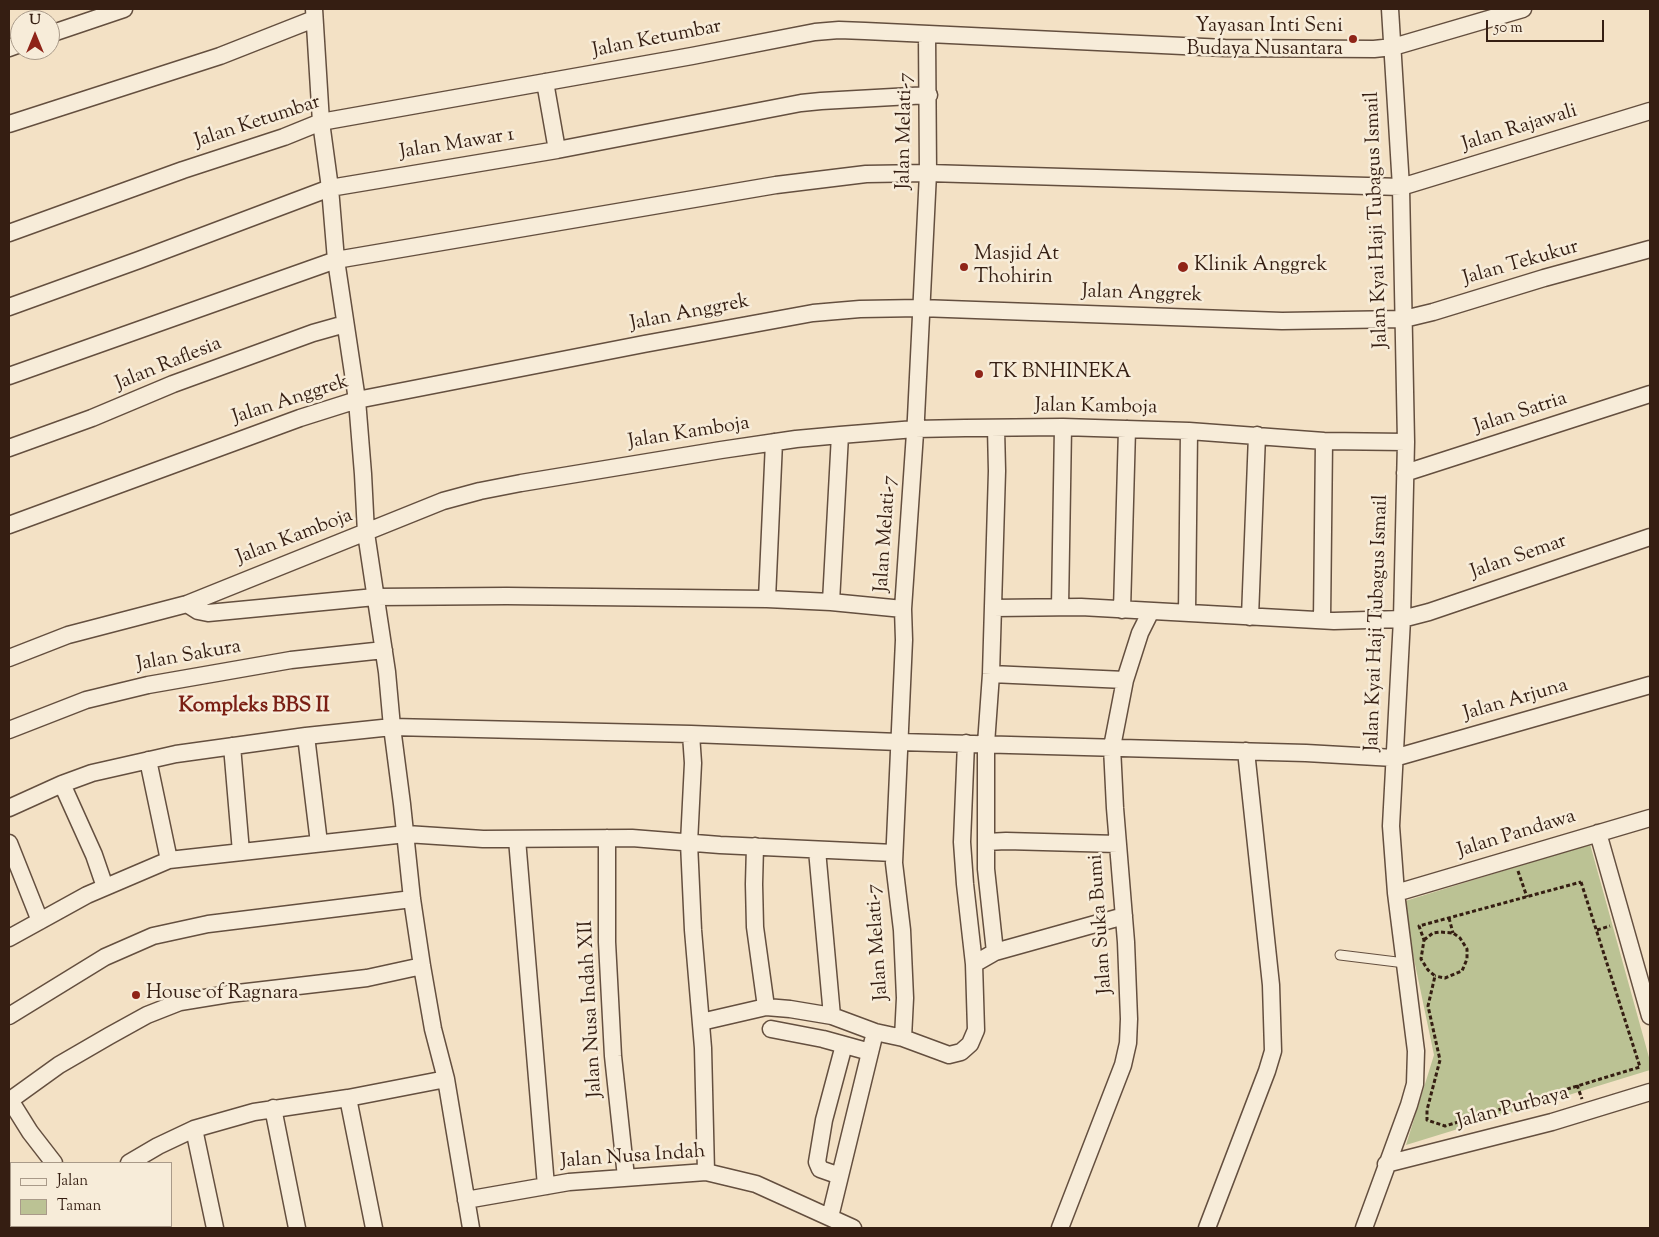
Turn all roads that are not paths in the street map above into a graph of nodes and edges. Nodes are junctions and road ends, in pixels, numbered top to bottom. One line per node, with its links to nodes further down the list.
1 (124, 9): 5 (street)
2 (1390, 9): 7 (street, Jalan Kyai Haji Tubagus Ismail)
3 (1523, 9): 7 (street, Jalan Ketumbar)
4 (314, 14): 11 (street); 12 (street)
5 (60, 31)
6 (927, 34): 7 (street, Jalan Ketumbar); 8 (street, Jalan Ketumbar); 9 (street, Jalan Melati-7)
7 (1393, 47): 15 (street, Jalan Kyai Haji Tubagus Ismail)
8 (545, 82): 11 (street, Jalan Ketumbar); 13 (street)
9 (929, 95): 13 (street, Jalan Mawar 1); 14 (street, Jalan Melati-7)
10 (1650, 111): 15 (street, Jalan Rajawali)
11 (321, 122): 16 (street); 17 (street, Jalan Ketumbar)
12 (9, 124)
13 (557, 150): 16 (street, Jalan Mawar 1)
14 (928, 173): 15 (street, Jalan Rajawali); 19 (street, Jalan Rajawali); 21 (street, Jalan Melati-7)
15 (1401, 186): 22 (street, Jalan Kyai Haji Tubagus Ismail)
16 (330, 188): 19 (street); 20 (street, Jalan Mawar 1)
17 (9, 233)
18 (1650, 249): 22 (street, Jalan Tekukur)
19 (336, 260): 23 (street); 24 (street, Jalan Rajawali)
20 (9, 307)
21 (920, 308): 22 (street, Jalan Anggrek); 26 (street, Jalan Anggrek); 29 (street, Jalan Melati-7)
22 (1404, 319): 36 (street, Jalan Kyai Haji Tubagus Ismail)
23 (345, 324): 26 (street); 37 (street, Jalan Raflesia)
24 (9, 376)
25 (1650, 394): 38 (street, Jalan Satria)
26 (356, 400): 39 (street, Jalan Anggrek); 40 (street)
27 (1063, 427): 28 (street, Jalan Kamboja); 30 (street, Jalan Kamboja); 46 (street)
28 (996, 428): 29 (street, Jalan Kamboja); 47 (street)
29 (915, 429): 32 (street, Jalan Kamboja); 48 (street, Jalan Melati-7)
30 (1127, 429): 31 (street, Jalan Kamboja); 49 (street)
31 (1189, 431): 33 (street, Jalan Kamboja); 51 (street)
32 (840, 435): 35 (street, Jalan Kamboja); 44 (street)
33 (1257, 436): 34 (street, Jalan Kamboja); 52 (street)
34 (1324, 441): 36 (street, Jalan Kamboja); 53 (street)
35 (774, 442): 40 (street, Jalan Kamboja); 43 (street)
36 (1406, 442): 38 (street, Jalan Kyai Haji Tubagus Ismail)
37 (9, 448)
38 (1405, 473): 54 (street, Jalan Kyai Haji Tubagus Ismail)
39 (9, 525)
40 (366, 533): 42 (street); 45 (street, Jalan Kamboja)
41 (1650, 537): 54 (street, Jalan Semar)
42 (375, 597): 43 (street); 45 (street); 55 (street)
43 (767, 599): 44 (street)
44 (831, 602): 48 (street)
45 (187, 604): 56 (street, Jalan Kamboja)
46 (1060, 607): 47 (street, Jalan Semar); 49 (street, Jalan Semar)
47 (993, 608): 57 (street)
48 (904, 609): 64 (street, Jalan Melati-7)
49 (1122, 610): 50 (street, Jalan Semar)
50 (1151, 611): 51 (street, Jalan Semar); 58 (street, Jalan Suka Bumi)
51 (1187, 614): 52 (street, Jalan Semar)
52 (1250, 617): 53 (street, Jalan Semar)
53 (1322, 620): 54 (street, Jalan Semar)
54 (1402, 620): 70 (street, Jalan Kyai Haji Tubagus Ismail)
55 (384, 650): 60 (street); 61 (street, Jalan Sakura)
56 (9, 658)
57 (991, 674): 58 (street); 66 (street)
58 (1125, 680): 68 (street, Jalan Suka Bumi)
59 (1650, 685): 70 (street, Jalan Arjuna)
60 (392, 727): 62 (street, Jalan Arjuna); 63 (street, Jalan Arjuna); 76 (street)
61 (9, 730)
62 (691, 734): 64 (street, Jalan Arjuna); 81 (street)
63 (306, 736): 67 (street, Jalan Arjuna); 82 (street)
64 (899, 742): 65 (street, Jalan Arjuna); 87 (street, Jalan Melati-7)
65 (966, 743): 66 (street, Jalan Arjuna); 98 (street)
66 (986, 744): 68 (street, Jalan Arjuna); 79 (street)
67 (232, 746): 71 (street, Jalan Arjuna); 86 (street)
68 (1112, 747): 69 (street, Jalan Arjuna); 83 (street, Jalan Suka Bumi)
69 (1246, 751): 70 (street, Jalan Arjuna); 131 (street)
70 (1394, 758): 90 (street, Jalan Kyai Haji Tubagus Ismail)
71 (148, 760): 72 (street, Jalan Arjuna); 88 (street)
72 (62, 784): 73 (street, Jalan Arjuna); 89 (street)
73 (9, 808)
74 (1650, 818): 75 (street, Jalan Pandawa)
75 (1598, 833): 90 (street, Jalan Pandawa); 103 (street)
76 (406, 834): 77 (street); 82 (street); 91 (street)
77 (517, 838): 78 (street); 122 (street)
78 (607, 838): 81 (street); 121 (street, Jalan Nusa Indah XII)
79 (986, 842): 83 (street); 95 (street)
80 (9, 843): 93 (street)
81 (689, 843): 84 (street); 104 (street)
82 (319, 844): 86 (street)
83 (1118, 844): 92 (street, Jalan Suka Bumi)
84 (755, 846): 85 (street); 100 (street)
85 (818, 850): 87 (street); 102 (street)
86 (241, 852): 88 (street)
87 (894, 853): 107 (street, Jalan Melati-7)
88 (169, 860): 89 (street)
89 (105, 887): 93 (street)
90 (1396, 893): 97 (street, Jalan Kyai Haji Tubagus Ismail)
91 (412, 899): 99 (street); 101 (street)
92 (1124, 916): 95 (street); 130 (street, Jalan Suka Bumi)
93 (40, 921): 94 (street)
94 (9, 938)
95 (995, 952): 98 (street)
96 (1340, 954): 97 (lane)
97 (1406, 963): 118 (street, Jalan Kyai Haji Tubagus Ismail)
98 (974, 964): 107 (street)
99 (422, 966): 110 (street); 113 (street)
100 (766, 1008): 102 (street); 104 (street)
101 (9, 1016)
102 (832, 1016): 106 (street)
103 (1650, 1016)
104 (700, 1022): 119 (street)
105 (771, 1029): 108 (street)
106 (875, 1032): 107 (street); 109 (street)
107 (904, 1038)
108 (844, 1045): 109 (street); 120 (street)
109 (870, 1052): 120 (street)
110 (446, 1079): 112 (street); 123 (street)
111 (1650, 1092): 118 (street, Jalan Purbaya)
112 (348, 1098): 114 (street); 127 (street)
113 (9, 1100): 116 (street)
114 (273, 1108): 115 (street); 126 (street)
115 (194, 1129): 117 (street); 125 (street)
116 (53, 1162)
117 (132, 1162)
118 (1386, 1164): 132 (street, Jalan Kyai Haji Tubagus Ismail)
119 (706, 1172): 121 (street, Jalan Nusa Indah); 124 (street, Jalan Nusa Indah)
120 (840, 1176): 124 (street)
121 (626, 1178): 122 (street, Jalan Nusa Indah)
122 (546, 1186): 123 (street, Jalan Nusa Indah)
123 (466, 1200): 128 (street)
124 (830, 1217): 129 (street, Jalan Nusa Indah)
125 (216, 1228)
126 (298, 1228)
127 (374, 1228)
128 (471, 1228)
129 (853, 1228)
130 (1060, 1228)
131 (1207, 1228)
132 (1364, 1228)

